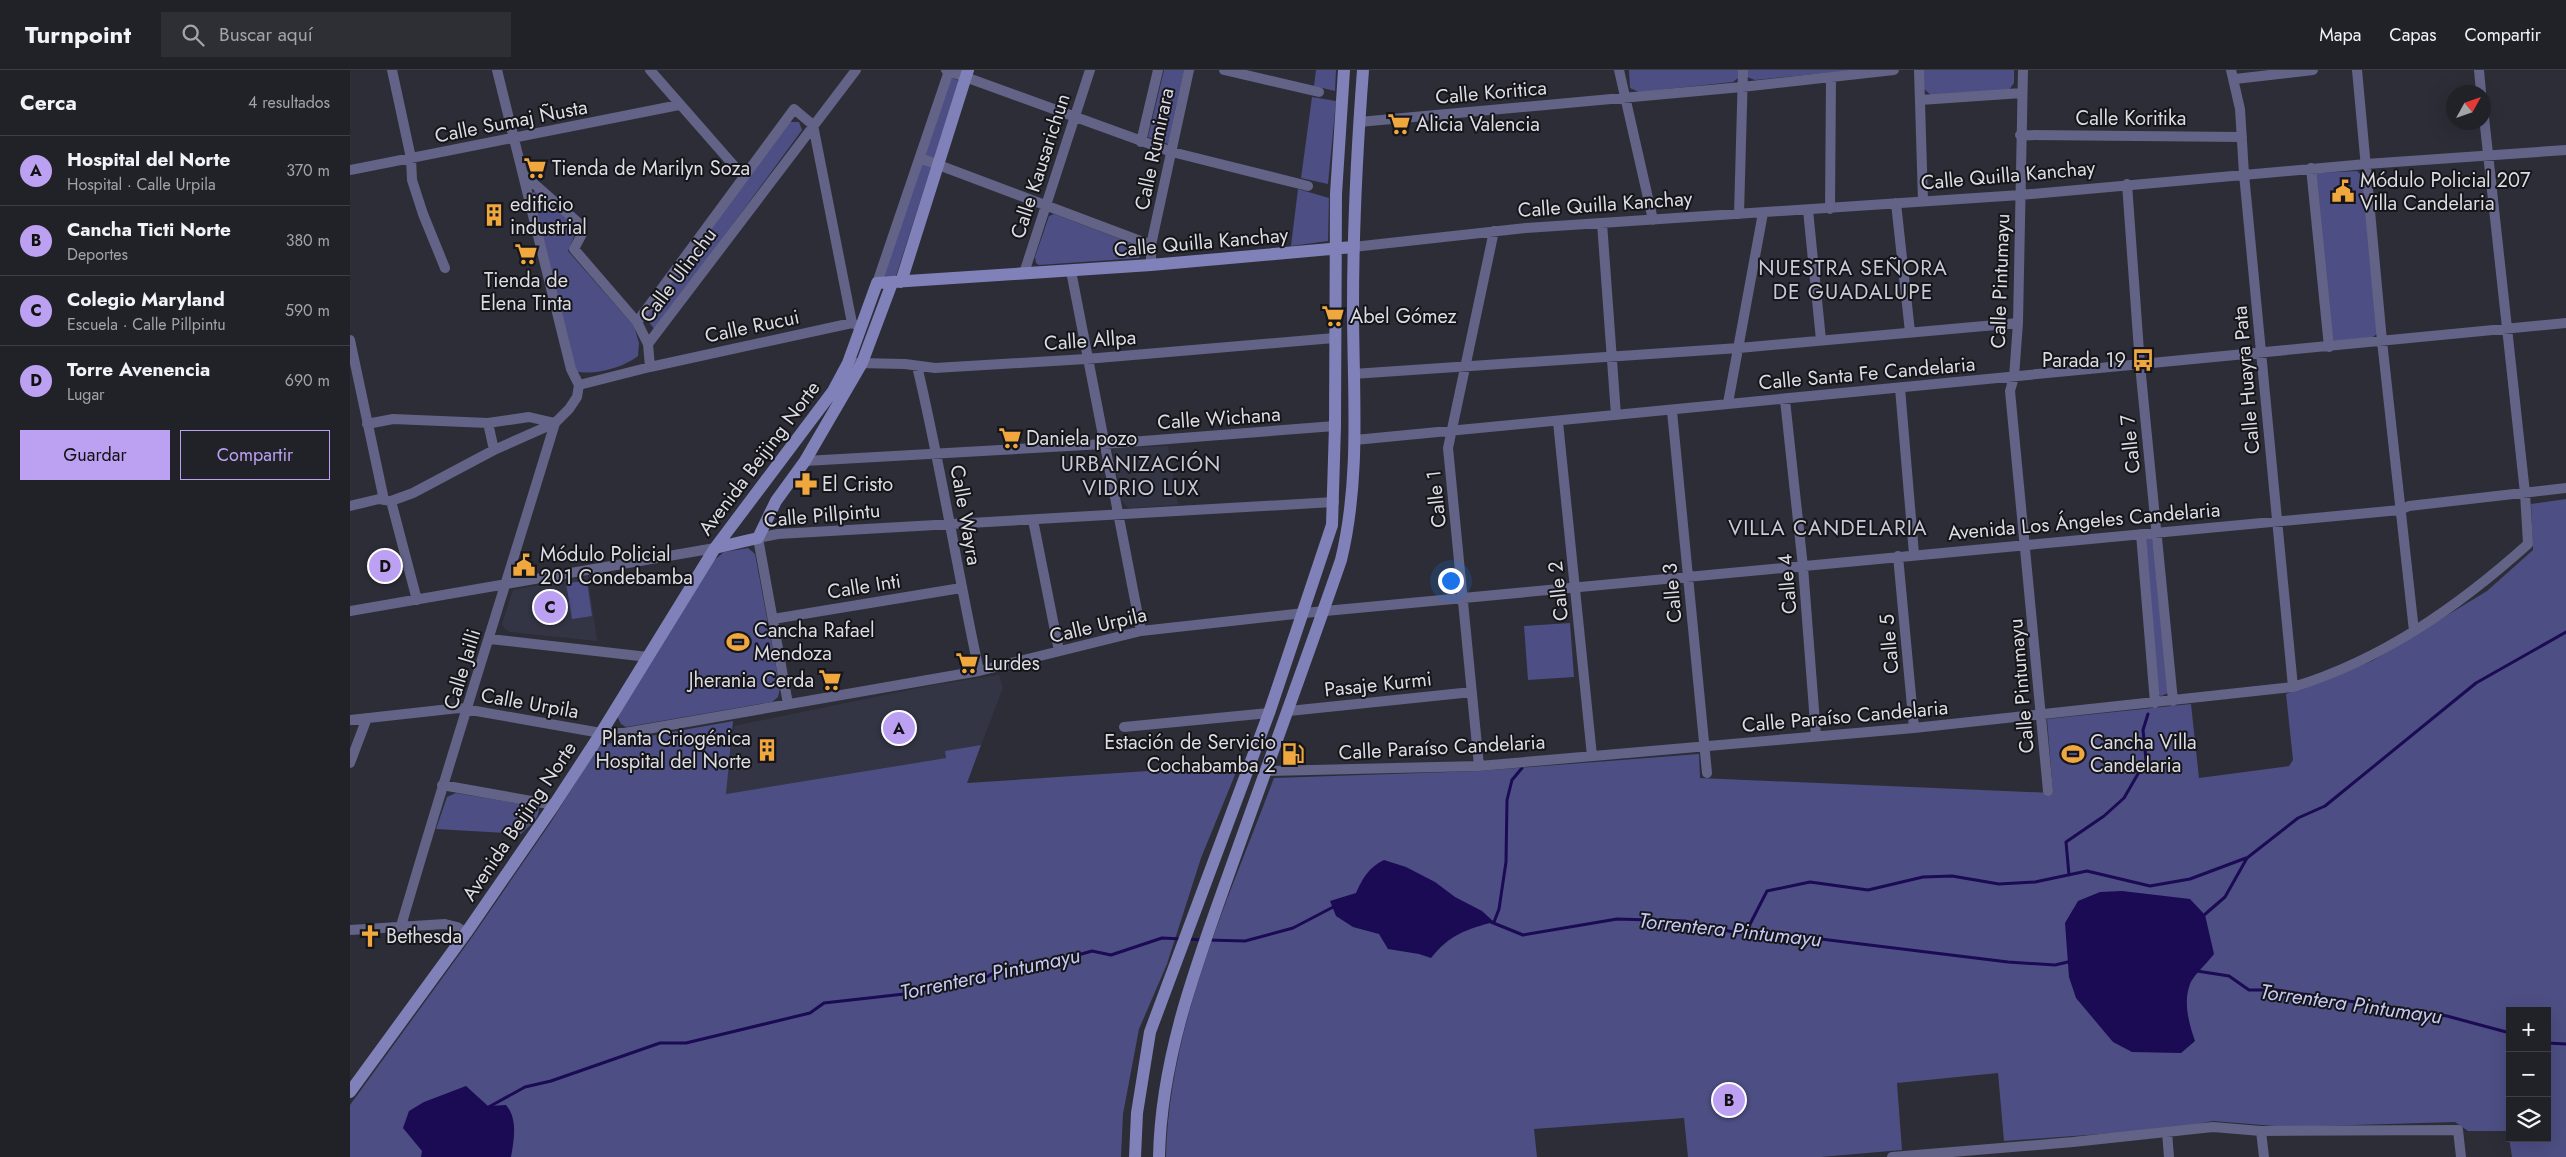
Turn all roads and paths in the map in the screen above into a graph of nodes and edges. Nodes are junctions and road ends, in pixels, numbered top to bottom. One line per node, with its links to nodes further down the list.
1 (392, 70): 42 (street)
2 (498, 70): 37 (street)
3 (650, 70): 30 (street)
4 (856, 70): 33 (street, Calle Ulinchu)
5 (1090, 70): 31 (street, Calle Kausarichun)
6 (1158, 70): 38 (street)
7 (1189, 70): 40 (street, Calle Rumirara)
8 (1224, 70): 20 (street)
9 (1344, 70): 66 (main road)
10 (1363, 70): 32 (main road)
11 (1619, 70): 28 (street)
12 (1743, 70): 25 (street)
13 (1894, 70): 23 (street, Calle Koritica)
14 (1919, 70): 29 (street)
15 (2022, 70): 27 (street, Calle Pintumayu)
16 (2313, 70): 22 (street)
17 (2357, 70): 44 (street)
18 (2479, 70): 24 (street)
19 (947, 71): 21 (street); 43 (street, Avenida Beijing Norte)
20 (1240, 72): 26 (street)
21 (967, 74): 31 (street); 45 (main road, Avenida Beijing Norte)
22 (2233, 75): 36 (street, Calle Huayra Pata)
23 (1831, 78): 25 (street, Calle Koritica); 57 (street)
24 (2480, 85)
25 (1742, 87): 28 (street, Calle Koritica); 60 (street)
26 (1320, 92)
27 (2022, 93): 29 (street); 35 (street, Calle Pintumayu)
28 (1625, 98): 32 (street, Calle Koritica); 61 (street)
29 (1920, 100): 54 (street)
30 (679, 105): 37 (street, Calle Sumaj Ñusta); 50 (street)
31 (1075, 117): 38 (street); 56 (street, Calle Kausarichun)
32 (1359, 122): 65 (main road)
33 (813, 126): 50 (street); 76 (street); 83 (street, Calle Ulinchu)
34 (2485, 130): 41 (street)
35 (2020, 135): 36 (street, Calle Koritika); 53 (street, Calle Pintumayu)
36 (2242, 137): 49 (street, Calle Huayra Pata)
37 (512, 138): 42 (street, Calle Sumaj Ñusta); 48 (street)
38 (1141, 142): 40 (street)
39 (2566, 150): 41 (street)
40 (1172, 152): 52 (street); 64 (street, Calle Rumirara)
41 (2487, 156): 44 (street); 77 (street)
42 (411, 158): 47 (street, Calle Sumaj Ñusta); 68 (street)
43 (920, 158): 45 (street); 71 (street, Avenida Beijing Norte)
44 (2366, 164): 46 (street); 82 (street)
45 (938, 165): 56 (street); 72 (main road, Avenida Beijing Norte)
46 (2311, 168): 49 (street, Calle Quilla Kanchay); 84 (street)
47 (350, 170)
48 (523, 174): 73 (street); 97 (street)
49 (2244, 174): 51 (street, Calle Quilla Kanchay); 86 (street, Calle Huayra Pata)
50 (744, 176): 73 (street)
51 (2127, 184): 53 (street, Calle Quilla Kanchay); 91 (street, Calle 7)
52 (1308, 186)
53 (2020, 195): 54 (street, Calle Quilla Kanchay); 74 (street, Calle Pintumayu)
54 (1923, 201): 55 (street, Calle Quilla Kanchay)
55 (1896, 204): 57 (street, Calle Quilla Kanchay); 78 (street)
56 (1047, 207): 64 (street); 70 (street, Calle Kausarichun)
57 (1830, 209): 58 (street, Calle Quilla Kanchay)
58 (1808, 210): 59 (street, Calle Quilla Kanchay); 81 (street)
59 (1763, 213): 60 (street, Calle Quilla Kanchay); 85 (street)
60 (1739, 214): 61 (street, Calle Quilla Kanchay)
61 (1653, 220): 62 (street, Calle Quilla Kanchay)
62 (1602, 223): 63 (street, Calle Quilla Kanchay); 87 (street)
63 (1494, 231): 65 (street, Calle Quilla Kanchay); 94 (street, Calle 1)
64 (1151, 245): 67 (street, Calle Rumirara)
65 (1353, 246): 66 (main road, Calle Quilla Kanchay); 95 (main road)
66 (1336, 249): 67 (main road, Calle Quilla Kanchay); 79 (main road)
67 (1151, 265): 69 (main road, Calle Quilla Kanchay)
68 (445, 268)
69 (1071, 271): 70 (main road, Calle Quilla Kanchay); 88 (street)
70 (1024, 273): 72 (main road, Calle Quilla Kanchay)
71 (877, 283): 72 (main road); 76 (main road, Avenida Beijing Norte)
72 (897, 283): 90 (main road, Avenida Beijing Norte)
73 (637, 322): 83 (street)
74 (2018, 324): 78 (street); 96 (street, Calle Pintumayu)
75 (2566, 324): 77 (street, Calle Santa Fe Candelaria)
76 (857, 325): 89 (main road, Avenida Beijing Norte); 92 (street, Calle Rucui)
77 (2506, 329): 82 (street, Calle Santa Fe Candelaria); 115 (street)
78 (1910, 332): 81 (street)
79 (1334, 338): 88 (street, Calle Allpa); 107 (main road)
80 (350, 340): 106 (street)
81 (1820, 340): 85 (street)
82 (2382, 342): 84 (street, Calle Santa Fe Candelaria); 119 (street)
83 (648, 344): 92 (street, Calle Ulinchu)
84 (2329, 347): 86 (street, Calle Santa Fe Candelaria)
85 (1739, 348): 87 (street); 100 (street)
86 (2261, 353): 91 (street, Calle Santa Fe Candelaria); 122 (street, Calle Huayra Pata)
87 (1611, 355): 94 (street); 102 (street)
88 (1086, 359): 93 (street, Calle Allpa); 110 (street)
89 (848, 363): 90 (street, Calle Allpa); 128 (main road, Avenida Beijing Norte)
90 (862, 363): 93 (street, Calle Allpa); 113 (main road, Avenida Beijing Norte)
91 (2140, 365): 96 (street, Calle Santa Fe Candelaria); 124 (street, Calle 7)
92 (650, 366): 97 (street)
93 (917, 366): 112 (street, Calle Wayra)
94 (1465, 367): 95 (street); 108 (street, Calle 1)
95 (1353, 374): 109 (main road)
96 (2014, 377): 98 (street, Calle Santa Fe Candelaria); 127 (street, Calle Pintumayu)
97 (578, 385): 105 (street)
98 (1900, 388): 99 (street, Calle Santa Fe Candelaria); 129 (street)
99 (1785, 400): 100 (street, Calle Santa Fe Candelaria); 131 (street, Calle 4)
100 (1728, 403): 101 (street, Calle Santa Fe Candelaria)
101 (1672, 411): 102 (street, Calle Santa Fe Candelaria); 132 (street, Calle 3)
102 (1616, 415): 103 (street, Calle Santa Fe Candelaria)
103 (1558, 422): 108 (street, Calle Santa Fe Candelaria); 134 (street, Calle 2)
104 (488, 423): 105 (street); 106 (street); 111 (street)
105 (555, 423): 111 (street); 133 (street, Calle Jailli)
106 (367, 424): 116 (street)
107 (1336, 426): 110 (street, Calle Wichana); 117 (main road)
108 (1453, 431): 109 (street, Calle Santa Fe Candelaria); 136 (street, Calle 1)
109 (1355, 440): 139 (main road)
110 (1104, 444): 112 (street, Calle Wichana); 120 (street)
111 (494, 450): 116 (street)
112 (937, 453): 113 (street, Calle Wichana); 123 (street, Calle Wayra)
113 (805, 461): 126 (main road, Avenida Beijing Norte)
114 (2566, 488): 115 (street, Avenida Los Ángeles Candelaria)
115 (2525, 493): 119 (street, Avenida Los Ángeles Candelaria); 143 (street, Calle Paraíso Candelaria)
116 (387, 500): 118 (street); 137 (street)
117 (1334, 502): 120 (street, Calle Pillpintu); 140 (main road)
118 (350, 506)
119 (2400, 510): 122 (street, Avenida Los Ángeles Candelaria); 143 (street)
120 (1118, 516): 121 (street, Calle Pillpintu); 142 (street)
121 (1033, 520): 123 (street, Calle Pillpintu); 145 (street)
122 (2277, 521): 124 (street, Avenida Los Ángeles Candelaria); 148 (street, Calle Huayra Pata)
123 (949, 524): 126 (street, Calle Pillpintu); 135 (street, Calle Wayra)
124 (2156, 531): 125 (street, Avenida Los Ángeles Candelaria); 150 (street, Calle 7)
125 (2141, 534): 127 (street, Avenida Los Ángeles Candelaria); 151 (street)
126 (758, 538): 128 (main road, Calle Pillpintu); 141 (street)
127 (2024, 544): 129 (street, Avenida Los Ángeles Candelaria); 156 (street, Calle Pintumayu)
128 (715, 548): 133 (street, Calle Pillpintu); 146 (main road, Avenida Beijing Norte)
129 (1914, 554): 130 (street, Avenida Los Ángeles Candelaria)
130 (1898, 556): 131 (street, Avenida Los Ángeles Candelaria); 160 (street, Calle 5)
131 (1803, 567): 132 (street, Avenida Los Ángeles Candelaria); 162 (street, Calle 4)
132 (1688, 577): 134 (street, Avenida Los Ángeles Candelaria); 163 (street, Calle 3)
133 (506, 583): 137 (street, Calle Pillpintu); 144 (street, Calle Jailli)
134 (1576, 587): 136 (street, Avenida Los Ángeles Candelaria); 164 (street, Calle 2)
135 (961, 588): 141 (street, Calle Inti); 147 (street, Calle Wayra)
136 (1464, 599): 139 (street, Avenida Los Ángeles Candelaria); 149 (street, Calle 1)
137 (417, 600): 138 (street, Calle Pillpintu)
138 (350, 611)
139 (1323, 611): 140 (street, Calle Urpila); 154 (main road)
140 (1304, 612): 142 (street, Calle Urpila); 155 (main road)
141 (773, 619): 152 (street)
142 (1141, 630): 145 (street, Calle Urpila)
143 (2414, 631): 148 (street, Calle Paraíso Candelaria)
144 (490, 639): 146 (street); 153 (street, Calle Jailli)
145 (1059, 652): 147 (street, Calle Urpila)
146 (648, 657): 161 (main road, Avenida Beijing Norte)
147 (979, 671): 152 (street, Calle Urpila)
148 (2293, 686): 150 (street, Calle Paraíso Candelaria)
149 (1472, 692): 154 (street, Pasaje Kurmi); 166 (street, Calle 1)
150 (2173, 701): 151 (street, Calle Paraíso Candelaria)
151 (2155, 703): 156 (street, Calle Paraíso Candelaria)
152 (788, 704): 161 (street, Calle Urpila)
153 (468, 710): 157 (street, Calle Urpila); 161 (street, Calle Urpila); 169 (street, Calle Jailli)
154 (1289, 711): 167 (main road)
155 (1269, 713): 159 (street); 179 (main road)
156 (2042, 715): 160 (street, Calle Paraíso Candelaria); 170 (street, Calle Pintumayu)
157 (367, 718): 158 (street, Calle Urpila); 165 (street)
158 (350, 720)
159 (1124, 727)
160 (1914, 728): 162 (street, Calle Paraíso Candelaria)
161 (601, 733): 171 (main road, Avenida Beijing Norte)
162 (1816, 736): 163 (street, Calle Paraíso Candelaria)
163 (1705, 747): 164 (street, Calle Paraíso Candelaria); 168 (street, Calle 3)
164 (1592, 756): 166 (street, Calle Paraíso Candelaria)
165 (350, 763)
166 (1479, 766): 167 (street, Calle Paraíso Candelaria)
167 (1266, 771): 180 (main road)
168 (1707, 773)
169 (442, 785): 171 (street); 172 (street, Calle Jailli)
170 (2048, 790)
171 (554, 805): 174 (main road, Avenida Beijing Norte)
172 (402, 926): 173 (street); 174 (street)
173 (350, 930)
174 (466, 933): 175 (main road, Avenida Beijing Norte)
175 (350, 1092)
176 (2261, 1131): 177 (street); 183 (street); 184 (street)
177 (2167, 1132): 178 (street); 182 (street)
178 (1984, 1153): 181 (street)
179 (1135, 1157)
180 (1159, 1157)
181 (1892, 1157)
182 (2169, 1157)
183 (2264, 1157)
184 (2461, 1157)

